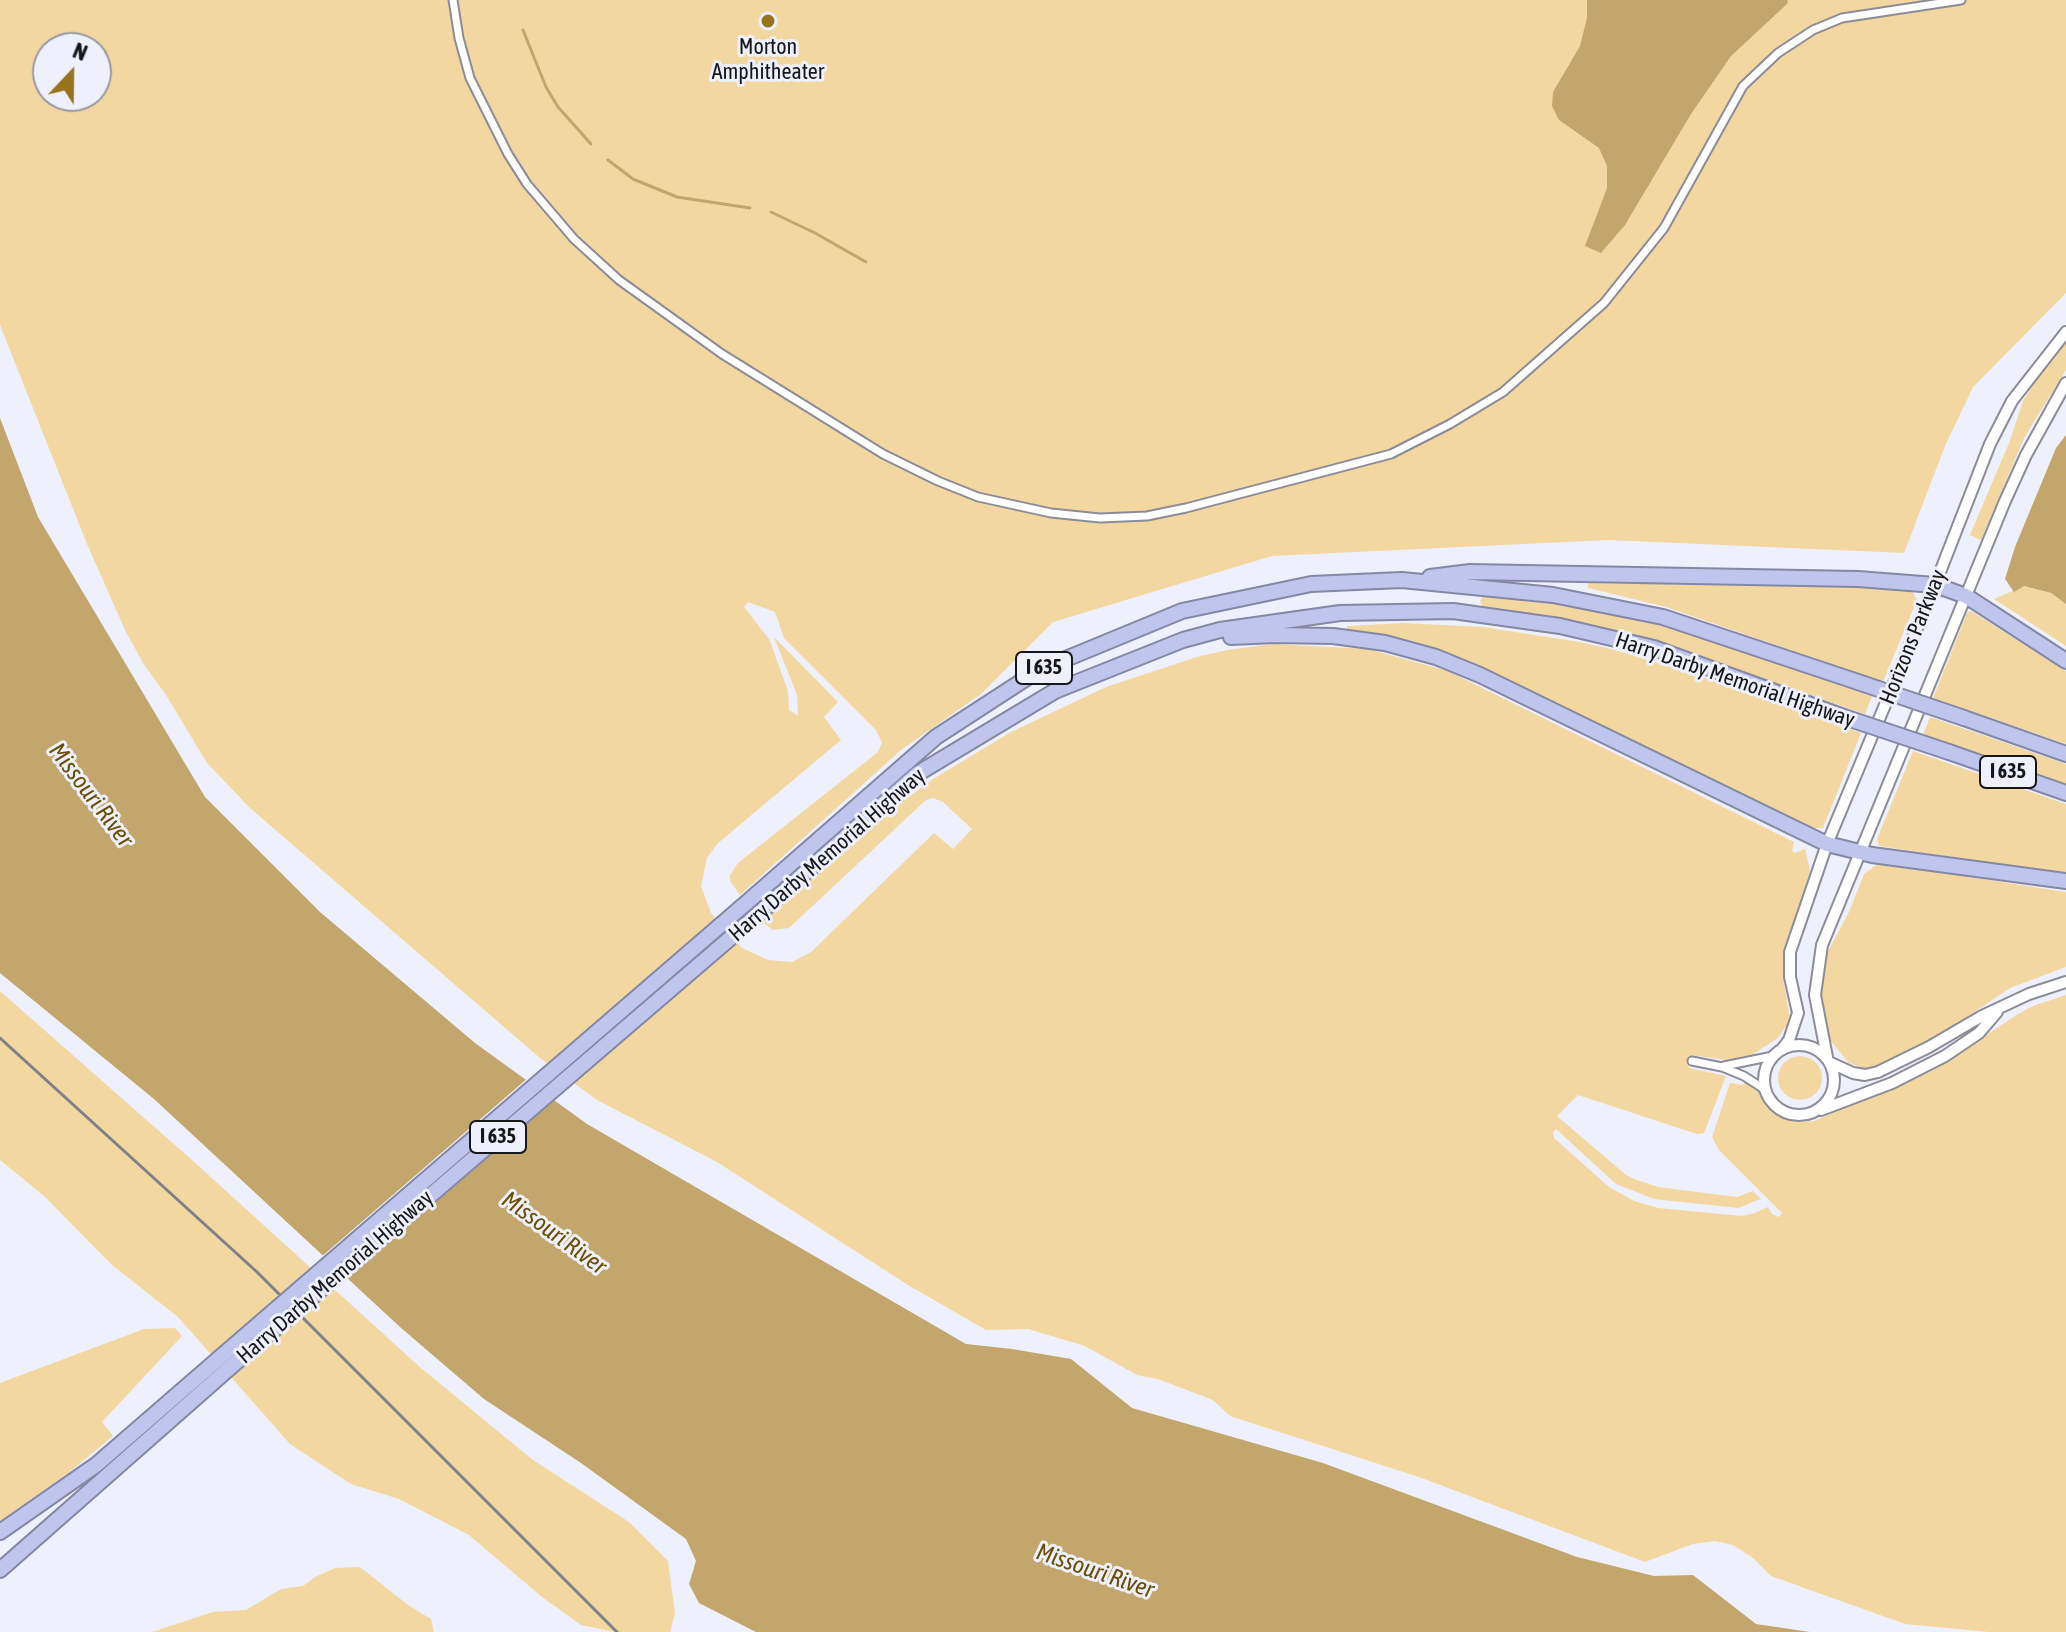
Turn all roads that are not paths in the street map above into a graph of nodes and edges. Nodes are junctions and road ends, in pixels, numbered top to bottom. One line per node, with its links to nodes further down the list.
1 (453, 0): 2 (street)
2 (1961, 0)
3 (2066, 332): 6 (street, Horizons Parkway)
4 (2066, 383): 7 (street, Horizons Parkway)
5 (1402, 580): 6 (highway); 10 (highway, Harry Darby Memorial Highway / I 635, bridge); 24 (highway, Harry Darby Memorial Highway / I 635, bridge)
6 (1935, 585): 7 (highway); 12 (street, Horizons Parkway)
7 (1966, 596): 9 (highway); 13 (street, Horizons Parkway)
8 (1183, 640): 11 (highway, Harry Darby Memorial Highway / I 635, bridge); 12 (highway); 24 (highway, Harry Darby Memorial Highway / I 635, bridge)
9 (2066, 661)
10 (2066, 754)
11 (2066, 793)
12 (1827, 844): 13 (highway); 17 (street, Horizons Parkway)
13 (1859, 852): 14 (highway); 19 (street, Horizons Parkway)
14 (2066, 881)
15 (2066, 982): 16 (street)
16 (2000, 1008): 19 (street); 23 (street)
17 (1783, 1048): 18 (street); 19 (street)
18 (1773, 1056): 21 (street); 22 (street)
19 (1829, 1060): 23 (street)
20 (1692, 1061): 21 (street)
21 (1722, 1067): 22 (street)
22 (1767, 1094): 23 (street)
23 (1815, 1112)
24 (229, 1359): 25 (highway, Harry Darby Memorial Highway / I 635); 26 (highway, Harry Darby Memorial Highway / I 635)
25 (0, 1532)
26 (0, 1570)

